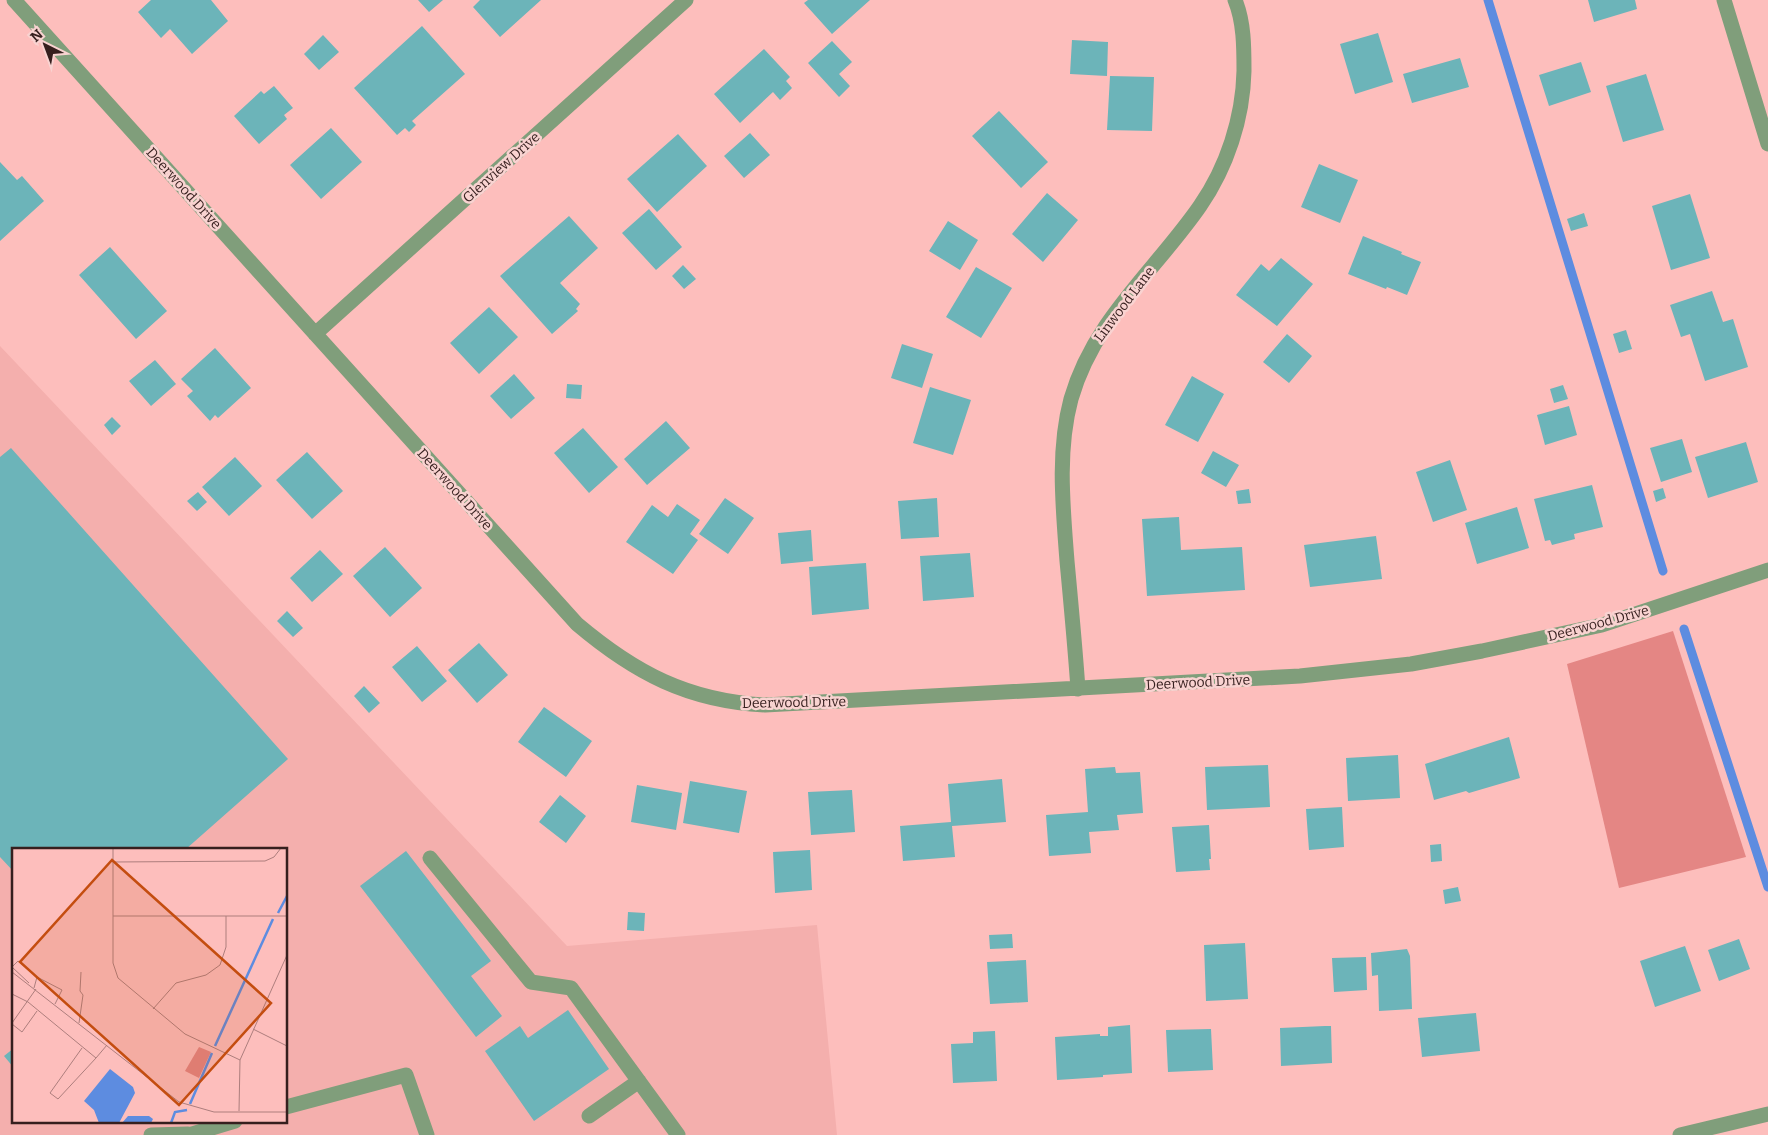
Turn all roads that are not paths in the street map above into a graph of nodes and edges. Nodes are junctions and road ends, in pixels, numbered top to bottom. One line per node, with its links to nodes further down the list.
1 (686, 0): 6 (street, Glenview Drive)
2 (1235, 0): 8 (street, Linwood Lane)
3 (1724, 0): 5 (street)
4 (17, 1): 6 (street, Deerwood Drive)
5 (1768, 144)
6 (315, 334): 8 (street, Deerwood Drive)
7 (1768, 570): 8 (street, Deerwood Drive)
8 (1078, 689)
9 (430, 858): 10 (street)
10 (639, 1081): 13 (street); 18 (street)
11 (288, 1106): 17 (street)
12 (1768, 1114): 19 (street)
13 (589, 1116)
14 (231, 1122): 15 (street)
15 (189, 1134): 16 (street)
16 (150, 1135)
17 (427, 1135)
18 (678, 1135)
19 (1680, 1135)

